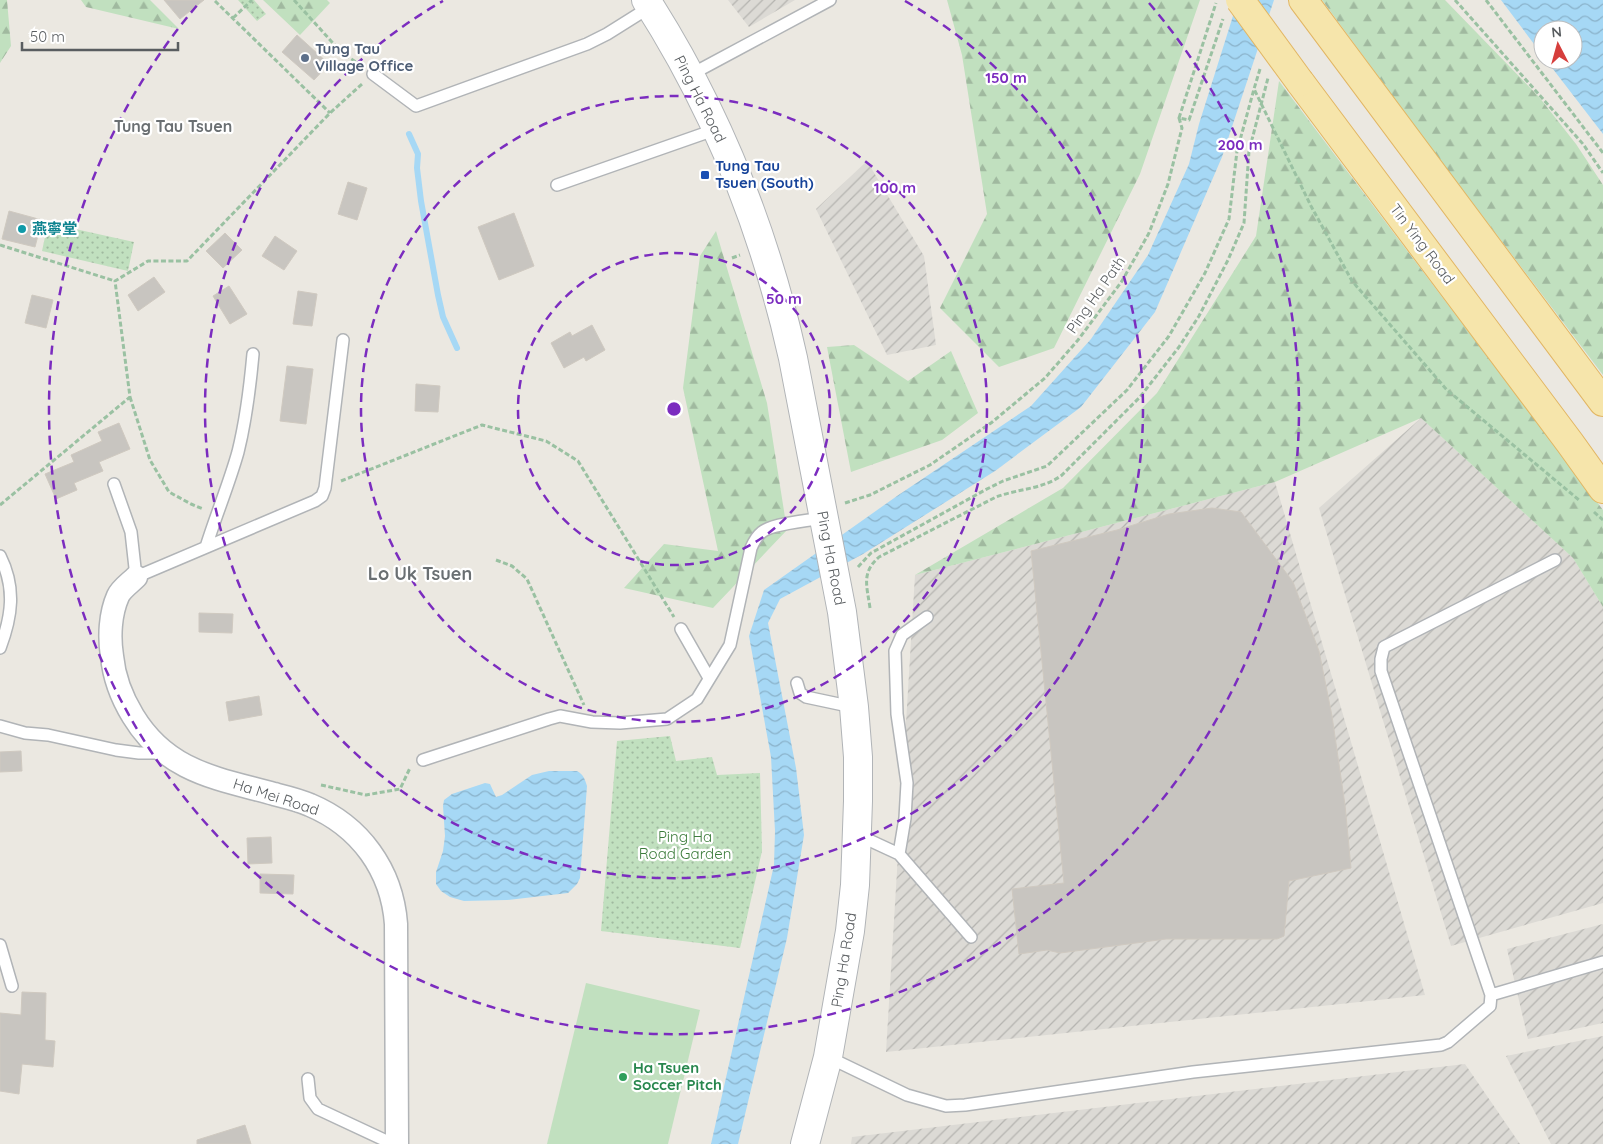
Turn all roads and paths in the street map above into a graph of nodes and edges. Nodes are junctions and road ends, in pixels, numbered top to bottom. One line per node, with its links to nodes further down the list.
1 (252, 0): 11 (path)
2 (294, 0): 13 (path)
3 (830, 0): 14 (lane)
4 (1217, 0): 18 (path, Ping Ha Path)
5 (1455, 0): 21 (path)
6 (1486, 0): 20 (path)
7 (215, 1): 11 (path)
8 (648, 3): 13 (lane); 14 (street, Ping Ha Road)
9 (1232, 9): 18 (path); 31 (main road, Tin Ying Road, bridge)
10 (1310, 11): 28 (main road)
11 (233, 18): 17 (path)
12 (1271, 70): 16 (path)
13 (374, 74): 17 (path)
14 (690, 75): 19 (street, Ping Ha Road)
15 (1254, 89): 40 (path)
16 (1261, 102): 31 (path); 42 (path)
17 (330, 112): 24 (path)
18 (1179, 118): 35 (path, Ping Ha Path)
19 (717, 129): 22 (lane); 35 (street, Ping Ha Road)
20 (1603, 152)
21 (1603, 173)
22 (557, 185)
23 (0, 245): 24 (path)
24 (115, 280): 27 (path)
25 (343, 340): 30 (lane)
26 (253, 354): 33 (lane)
27 (130, 397): 32 (path); 33 (path)
28 (1603, 402)
29 (114, 484): 41 (lane)
30 (324, 488): 36 (lane); 44 (path)
31 (1591, 499): 34 (path)
32 (0, 505)
33 (216, 514): 36 (lane)
34 (1603, 520)
35 (831, 521): 40 (street, Ping Ha Road); 46 (lane)
36 (206, 547): 41 (lane)
37 (0, 556): 45 (lane)
38 (496, 560): 49 (path)
39 (1555, 560): 60 (lane)
40 (845, 572): 48 (street, Ping Ha Road)
41 (136, 577): 51 (street, Ha Mei Road)
42 (870, 608)
43 (927, 617): 55 (lane)
44 (681, 629): 46 (lane)
45 (0, 648)
46 (709, 678): 49 (lane)
47 (797, 683): 48 (lane)
48 (854, 707): 54 (street, Ping Ha Road)
49 (592, 722): 52 (lane)
50 (0, 726): 51 (lane)
51 (164, 753): 53 (street, Ha Mei Road)
52 (423, 760): 53 (path)
53 (310, 805): 64 (street, Ha Mei Road)
54 (858, 836): 55 (lane); 61 (street, Ping Ha Road)
55 (899, 854): 56 (lane)
56 (971, 937)
57 (0, 945): 59 (lane)
58 (1603, 962): 60 (lane)
59 (12, 986)
60 (1492, 995): 61 (lane)
61 (828, 1057): 65 (street, Ping Ha Road)
62 (308, 1079): 63 (lane)
63 (393, 1144)
64 (397, 1144)
65 (805, 1144)

